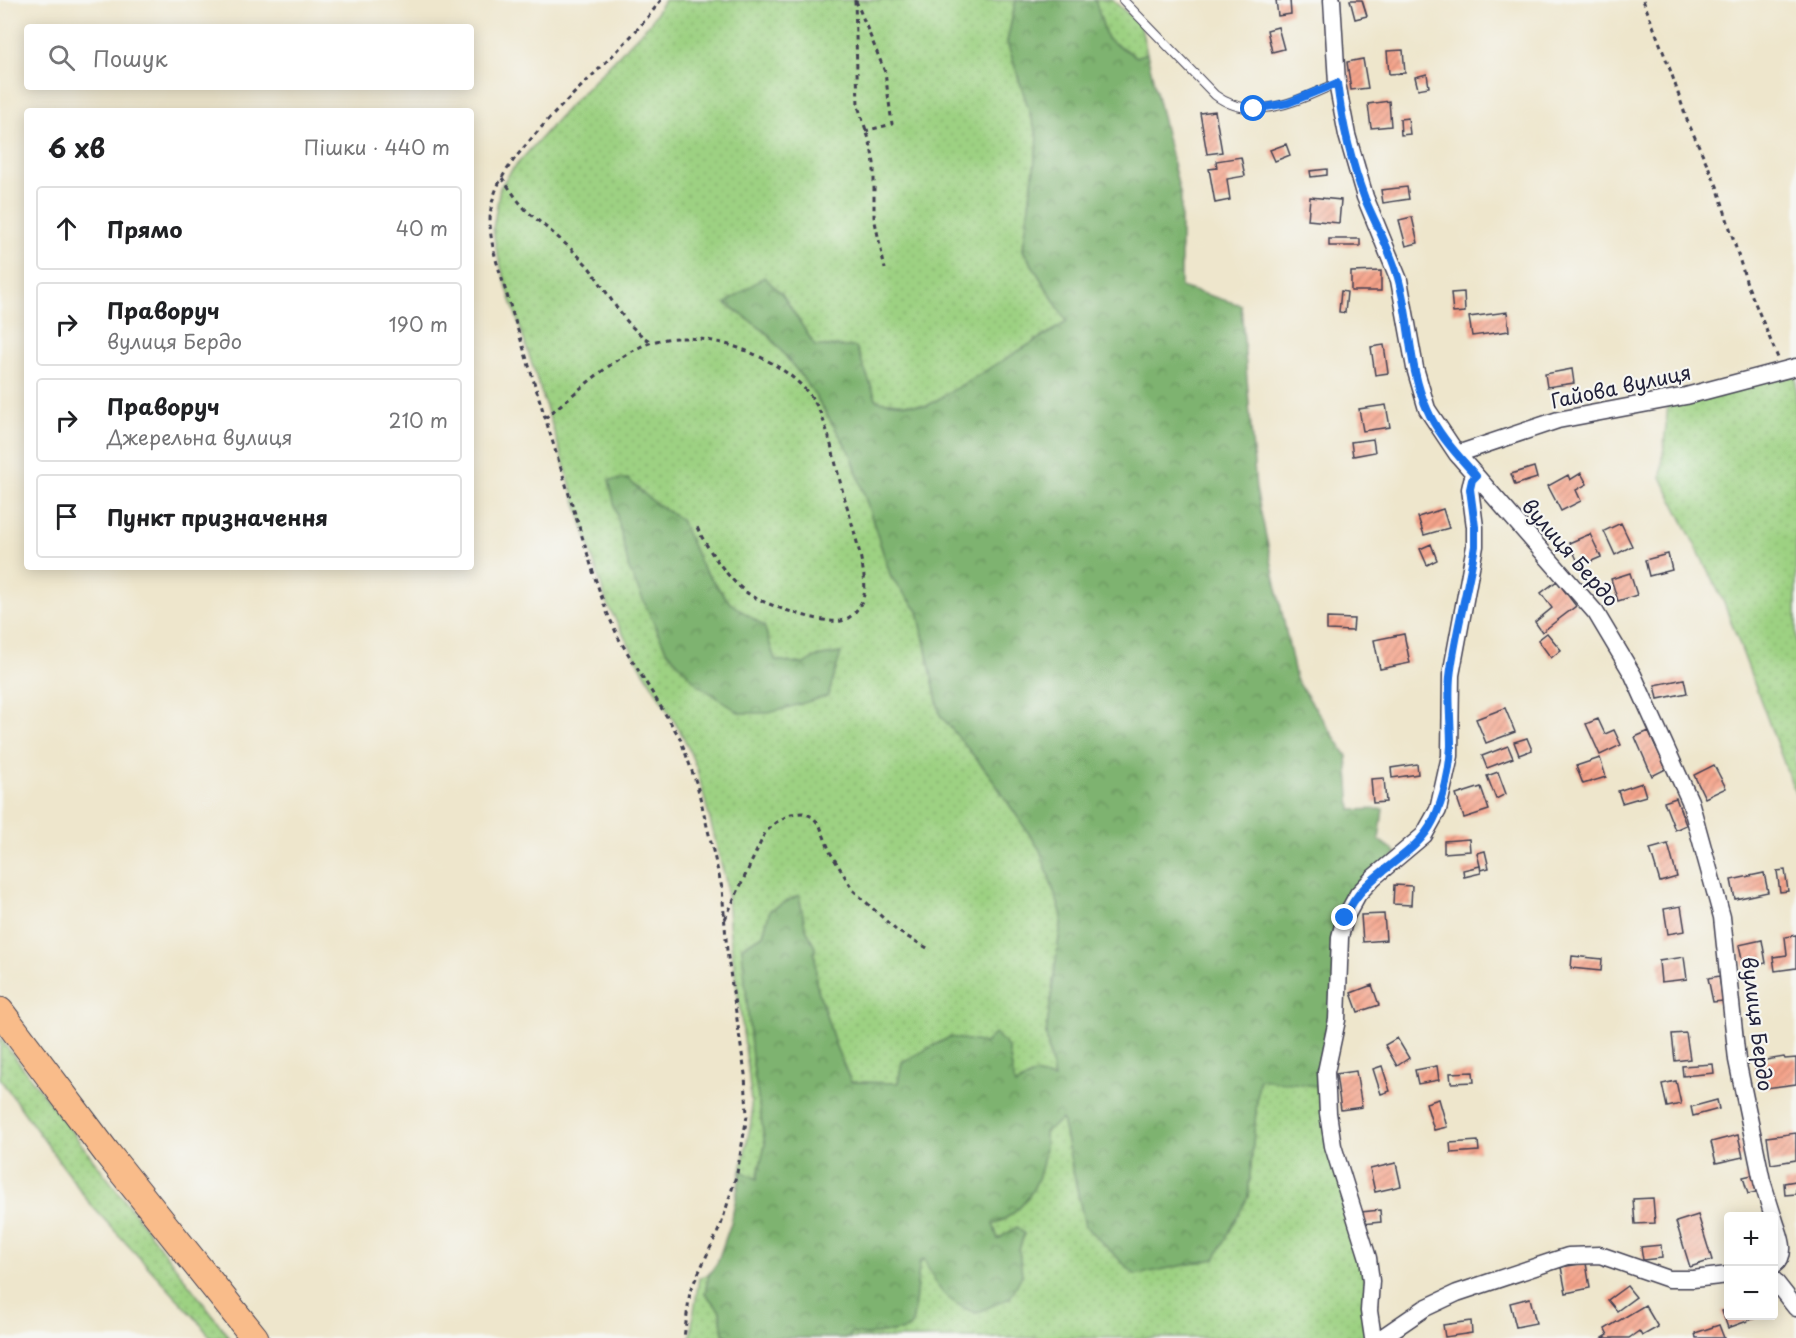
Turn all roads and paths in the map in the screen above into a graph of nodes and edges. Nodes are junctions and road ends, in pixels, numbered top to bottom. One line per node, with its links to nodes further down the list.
1 (661, 0): 8 (path)
2 (855, 0): 7 (path); 7 (path)
3 (1123, 0): 6 (lane)
4 (1332, 0): 6 (street, вулиця Бердо)
5 (1643, 0): 11 (path)
6 (1337, 83): 13 (street, вулиця Бердо)
7 (865, 131): 9 (path)
8 (502, 178): 10 (path); 12 (path)
9 (885, 269)
10 (652, 342): 12 (path); 15 (path)
11 (1790, 369): 13 (street, Гайова вулиця)
12 (545, 418): 16 (path)
13 (1456, 454): 14 (street, вулиця Бердо)
14 (1476, 476): 19 (street, вулиця Бердо); 27 (street)
15 (697, 527)
16 (724, 920): 17 (path); 26 (path)
17 (930, 949)
18 (0, 1011): 25 (highway)
19 (1771, 1212)
20 (1778, 1235): 21 (street, вулиця Бердо)
21 (1778, 1261)
22 (1724, 1275): 28 (street)
23 (1778, 1286): 24 (street)
24 (1796, 1308)
25 (255, 1338)
26 (684, 1338)
27 (1373, 1338)
28 (1381, 1338)

